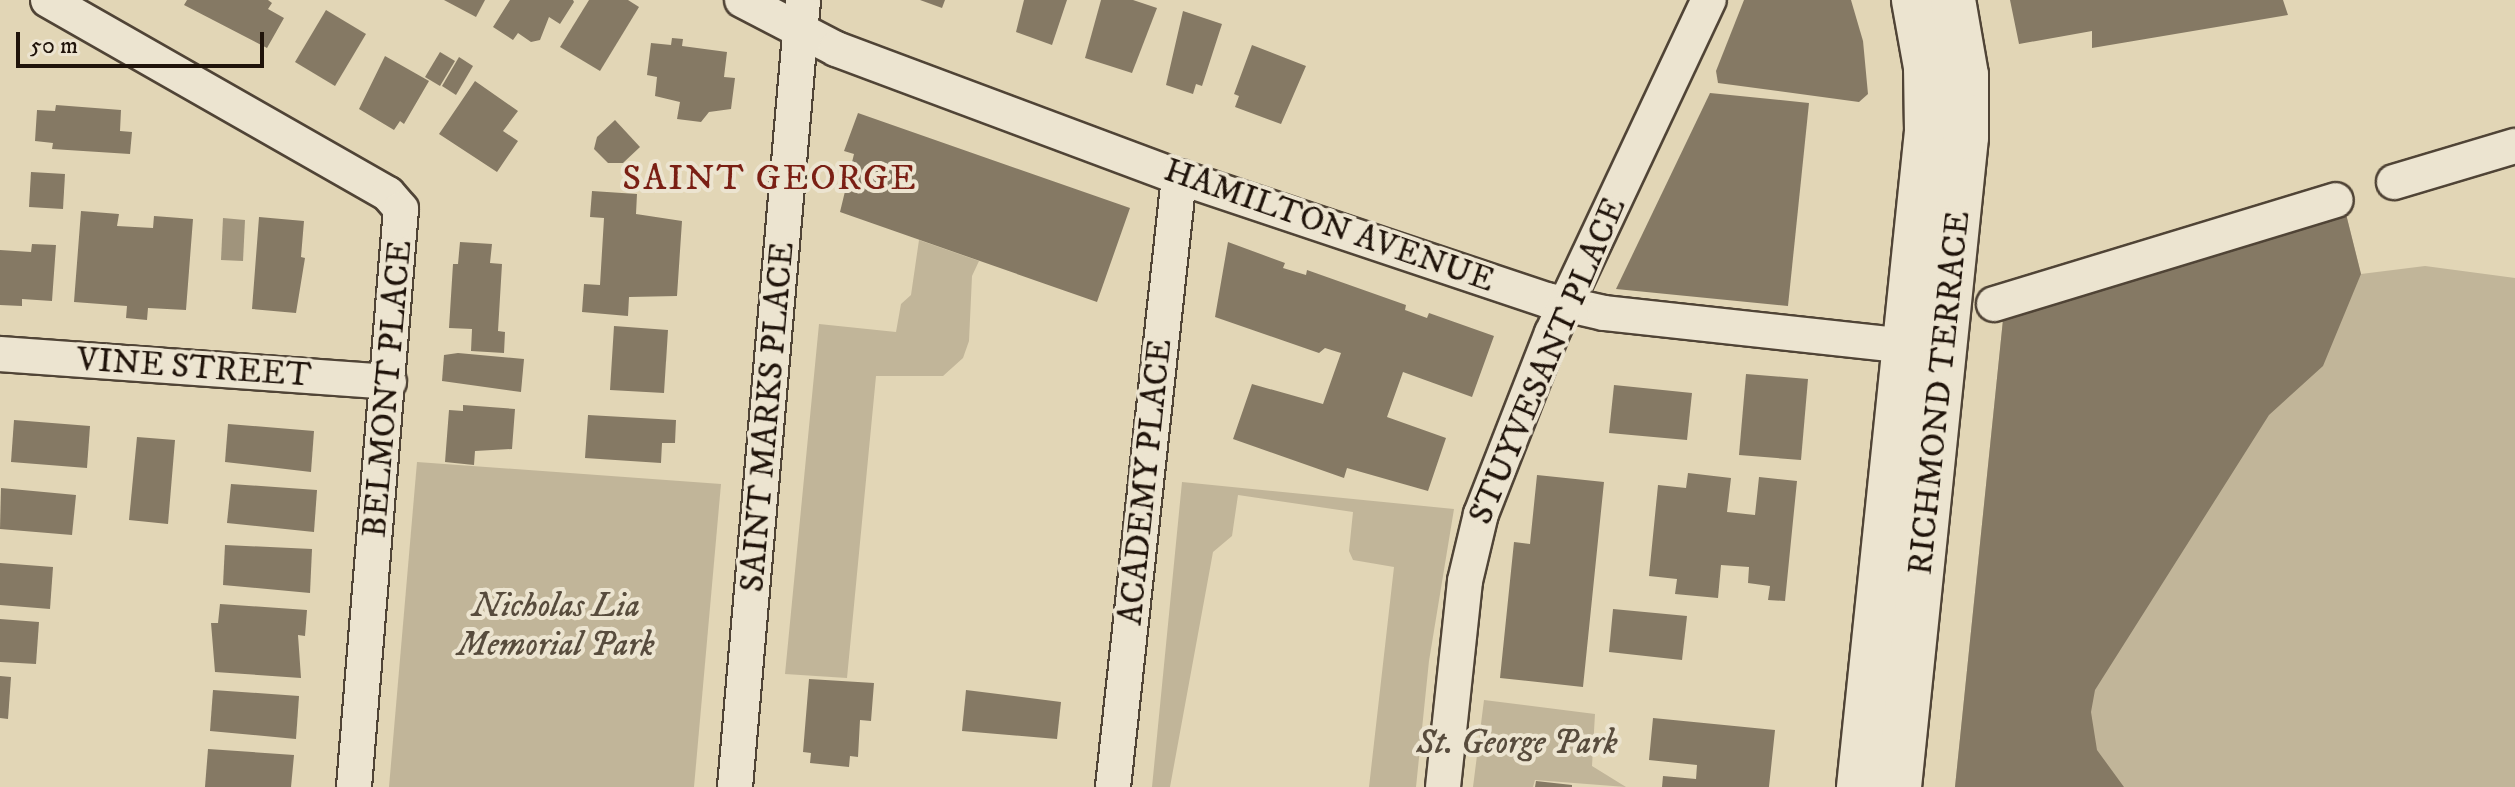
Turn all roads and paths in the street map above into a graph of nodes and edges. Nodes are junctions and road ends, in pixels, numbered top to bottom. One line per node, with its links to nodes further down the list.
1 (48, 0): 16 (street, BELMONT PLACE)
2 (742, 0): 7 (street, HAMILTON AVENUE)
3 (803, 0): 7 (street, SAINT MARKS PLACE)
4 (1709, 0): 13 (street, STUYVESANT PLACE)
5 (1914, 0): 14 (main road, RICHMOND TERRACE)
6 (1953, 0): 14 (main road, RICHMOND TERRACE)
7 (801, 36): 9 (street, HAMILTON AVENUE); 18 (street, SAINT MARKS PLACE)
8 (2515, 146): 10 (street)
9 (1179, 177): 13 (street, HAMILTON AVENUE); 19 (street, ACADEMY PLACE)
10 (2394, 182)
11 (2336, 200): 12 (street)
12 (1994, 304)
13 (1565, 305): 14 (street, HAMILTON AVENUE); 20 (street, STUYVESANT PLACE)
14 (1925, 347): 21 (main road, RICHMOND TERRACE); 22 (main road, RICHMOND TERRACE)
15 (0, 354): 16 (street, VINE STREET)
16 (389, 382): 17 (street, BELMONT PLACE)
17 (354, 787)
18 (735, 787)
19 (1113, 787)
20 (1443, 787)
21 (1859, 787)
22 (1899, 787)

